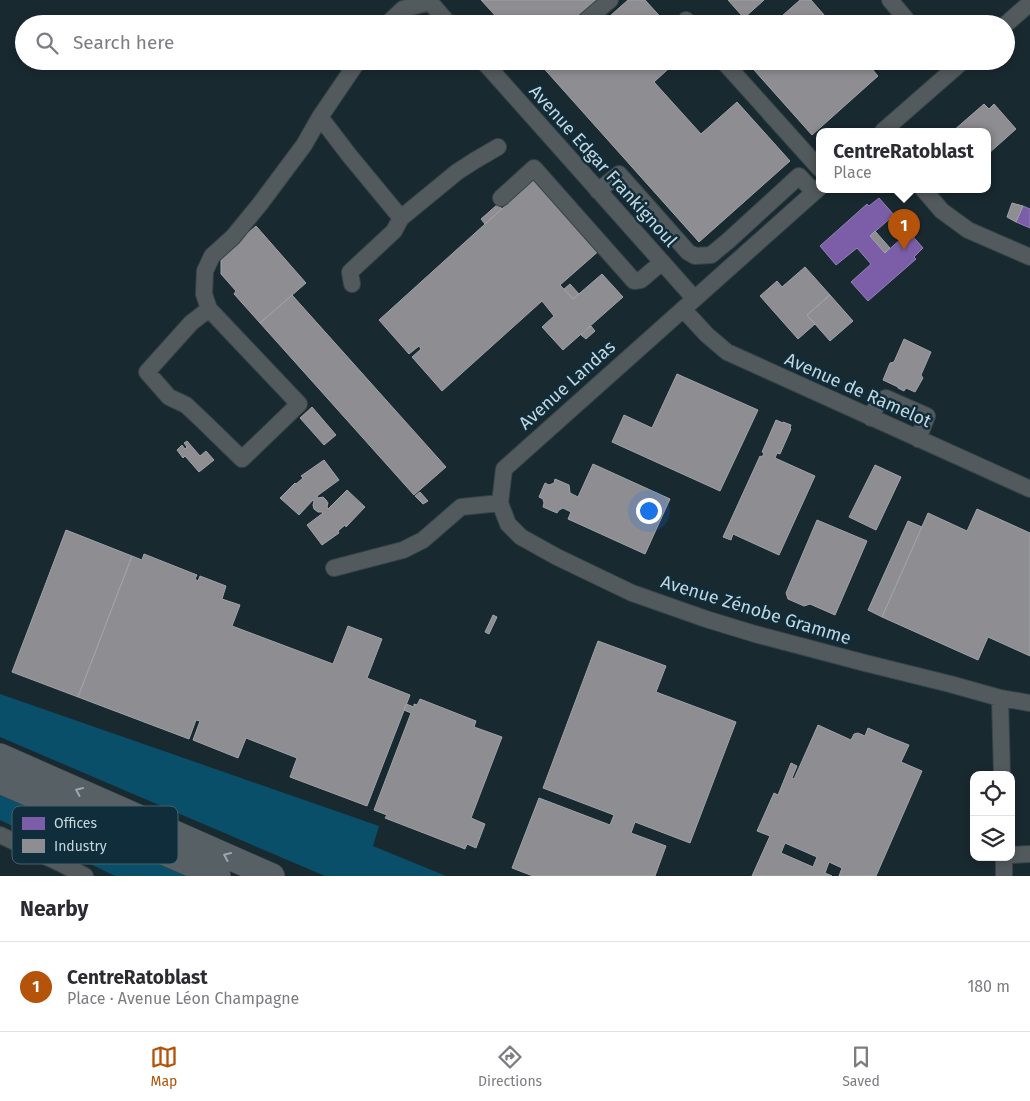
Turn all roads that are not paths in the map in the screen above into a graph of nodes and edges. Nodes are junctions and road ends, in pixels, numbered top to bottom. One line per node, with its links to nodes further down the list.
1 (610, 0): 6 (street)
2 (890, 0): 7 (street)
3 (1030, 3): 8 (street)
4 (397, 15): 5 (street)
5 (441, 15)
6 (592, 15)
7 (902, 15)
8 (1015, 16)
9 (352, 70): 13 (street)
10 (491, 70): 18 (street, Avenue Edgar Frankignoul)
11 (731, 70): 16 (street)
12 (947, 70): 14 (street)
13 (320, 117): 22 (street); 27 (street)
14 (886, 128)
15 (498, 147): 22 (street)
16 (816, 165)
17 (816, 188): 18 (street)
18 (598, 190): 24 (street, Avenue Edgar Frankignoul)
19 (816, 190): 26 (street, Avenue Landas)
20 (926, 193): 23 (street)
21 (501, 198): 24 (street)
22 (401, 218): 25 (street)
23 (1030, 256)
24 (662, 262): 26 (street, Avenue Edgar Frankignoul)
25 (352, 284)
26 (688, 303): 28 (street, Avenue de Ramelot); 31 (street, Avenue Landas)
27 (209, 310): 27 (street)
28 (871, 418): 29 (street, Avenue de Ramelot); 29 (street)
29 (918, 439): 30 (street, Avenue de Ramelot)
30 (1030, 489)
31 (500, 503): 32 (street); 33 (street, Avenue Zénobe Gramme)
32 (334, 568)
33 (1000, 698): 34 (street, Avenue Zénobe Gramme); 36 (street)
34 (1030, 702)
35 (0, 756): 39 (highway, one-way to 35)
36 (1002, 771)
37 (0, 780): 38 (highway)
38 (59, 806)
39 (113, 806)
40 (178, 835): 49 (highway, one-way to 40)
41 (0, 836): 42 (street)
42 (12, 841)
43 (1030, 854): 44 (street)
44 (1015, 855)
45 (178, 858): 48 (highway)
46 (62, 864): 47 (street)
47 (85, 876)
48 (218, 876)
49 (272, 876)

